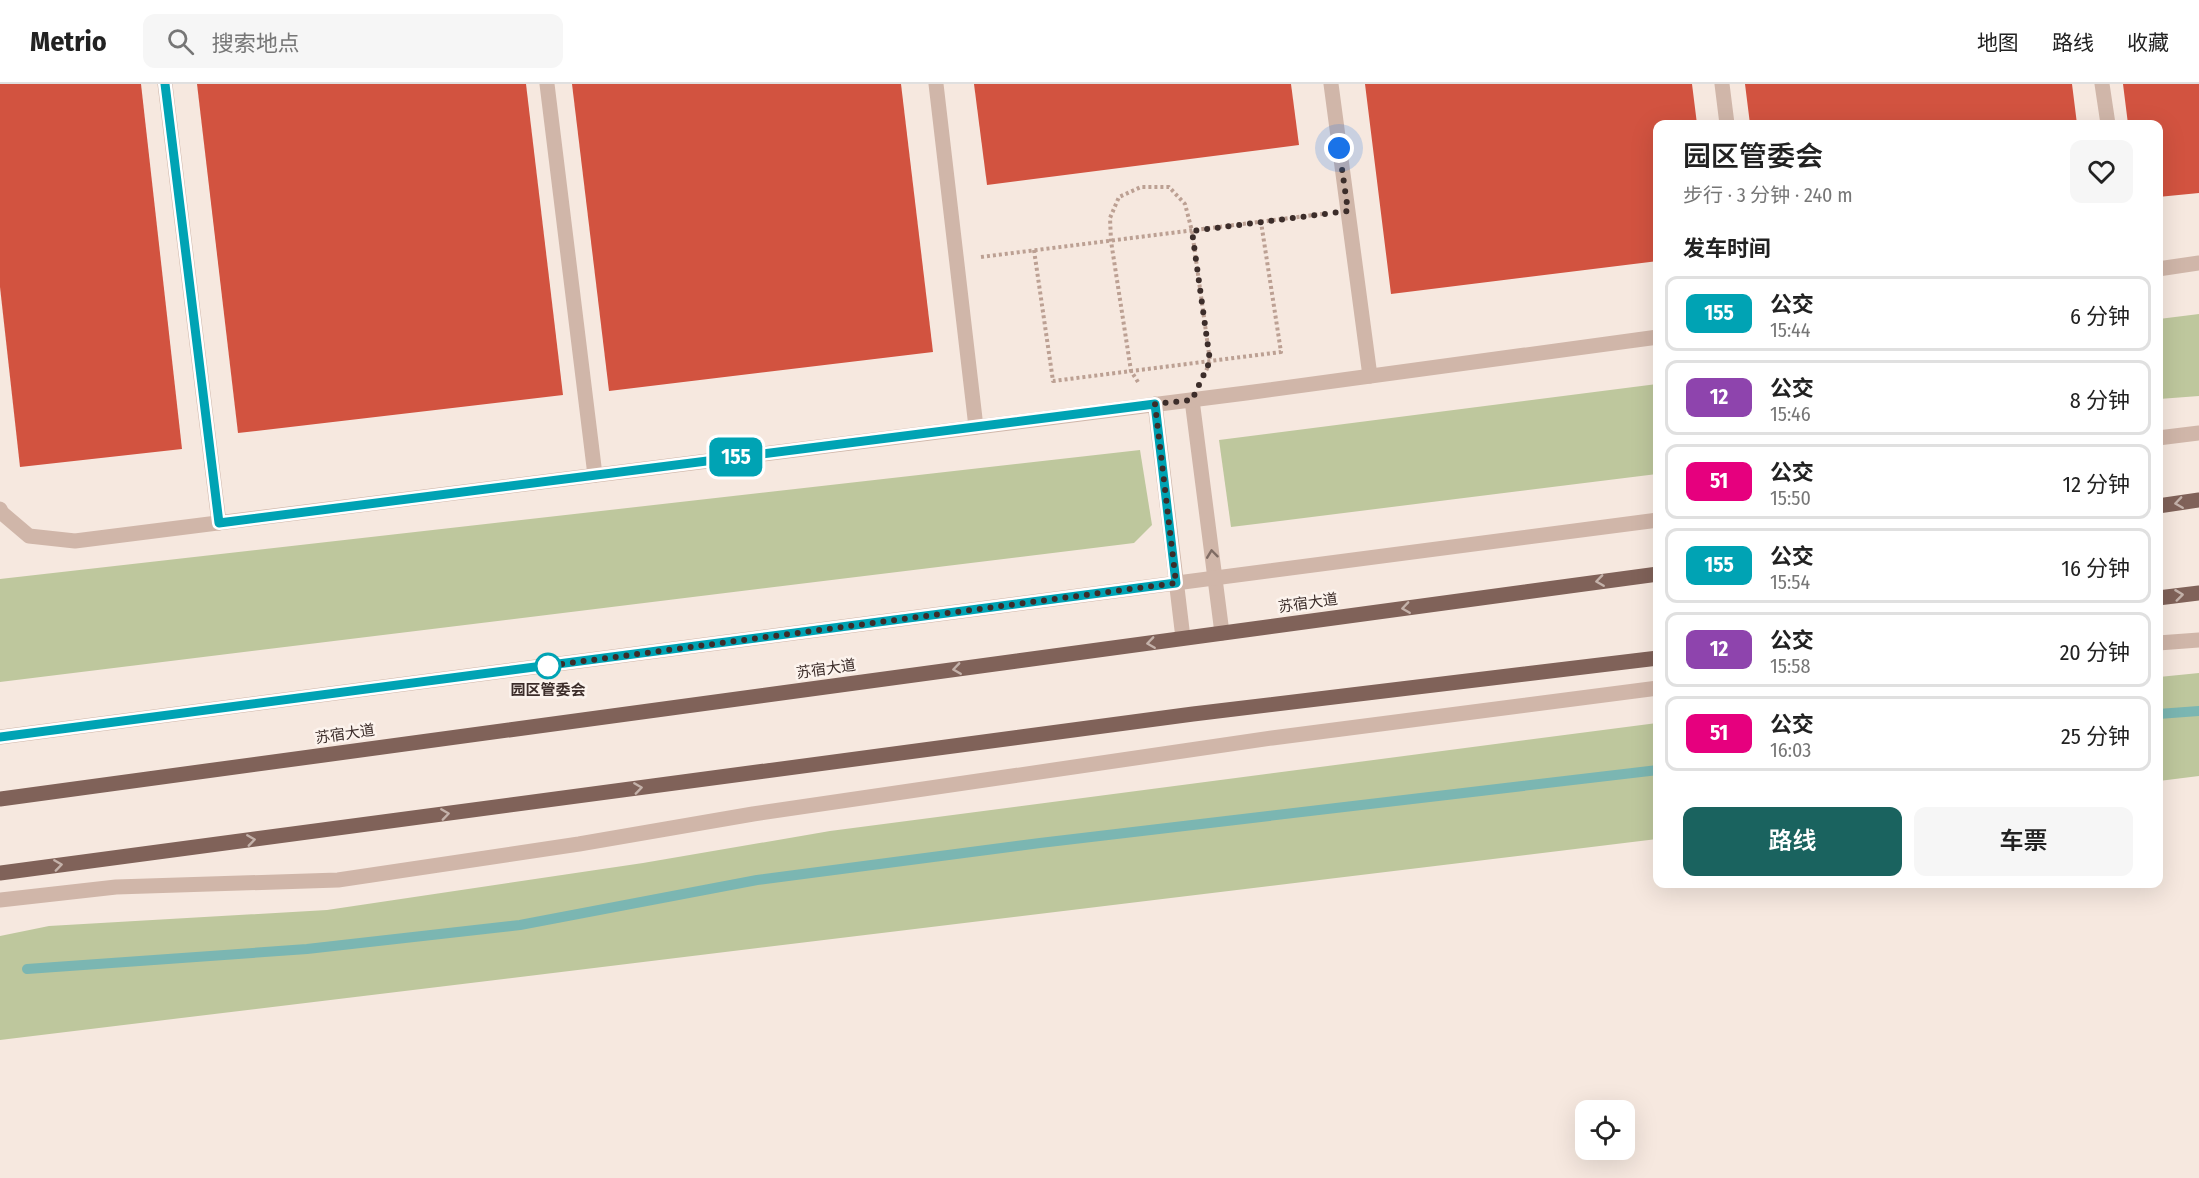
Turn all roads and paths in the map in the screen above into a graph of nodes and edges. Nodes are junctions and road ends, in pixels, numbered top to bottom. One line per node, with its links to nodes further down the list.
1 (165, 84): 31 (lane)
2 (547, 84): 26 (lane)
3 (936, 84): 14 (lane)
4 (1331, 84): 9 (lane)
5 (1722, 84): 7 (lane)
6 (2102, 84): 8 (lane)
7 (1726, 120)
8 (2107, 120)
9 (1348, 211): 10 (path); 20 (lane)
10 (1261, 222): 11 (path); 18 (path)
11 (1192, 231): 12 (path); 12 (path); 18 (path)
12 (1111, 241): 13 (path); 19 (path)
13 (1034, 250): 14 (path); 19 (path)
14 (956, 260): 23 (lane)
15 (2199, 263): 16 (lane)
16 (2163, 267)
17 (1653, 338): 20 (lane)
18 (1210, 361): 19 (path); 21 (path)
19 (1131, 371): 22 (path)
20 (1370, 376): 21 (lane)
21 (1192, 400): 22 (lane); 33 (lane, one-way to 21)
22 (1155, 404): 23 (lane); 34 (lane)
23 (976, 427): 26 (lane)
24 (2199, 433): 25 (lane)
25 (2163, 437)
26 (595, 475): 31 (lane)
27 (2199, 500): 28 (main road, one-way to 28)
28 (2163, 505)
29 (0, 509): 31 (lane)
30 (1653, 521): 33 (lane)
31 (219, 523)
32 (1653, 575): 37 (main road, 苏宿大道, one-way to 37)
33 (1215, 578): 34 (lane); 37 (lane)
34 (1176, 583): 38 (lane); 43 (lane)
35 (2199, 593): 36 (main road, one-way to 35)
36 (2163, 597)
37 (1222, 633): 38 (main road, 苏宿大道)
38 (1183, 638): 44 (main road, 苏宿大道, one-way to 44)
39 (2199, 640): 40 (lane)
40 (2163, 643)
41 (1653, 659): 45 (main road, one-way to 41)
42 (1653, 689): 46 (lane)
43 (0, 737)
44 (0, 800)
45 (0, 873)
46 (0, 900)

